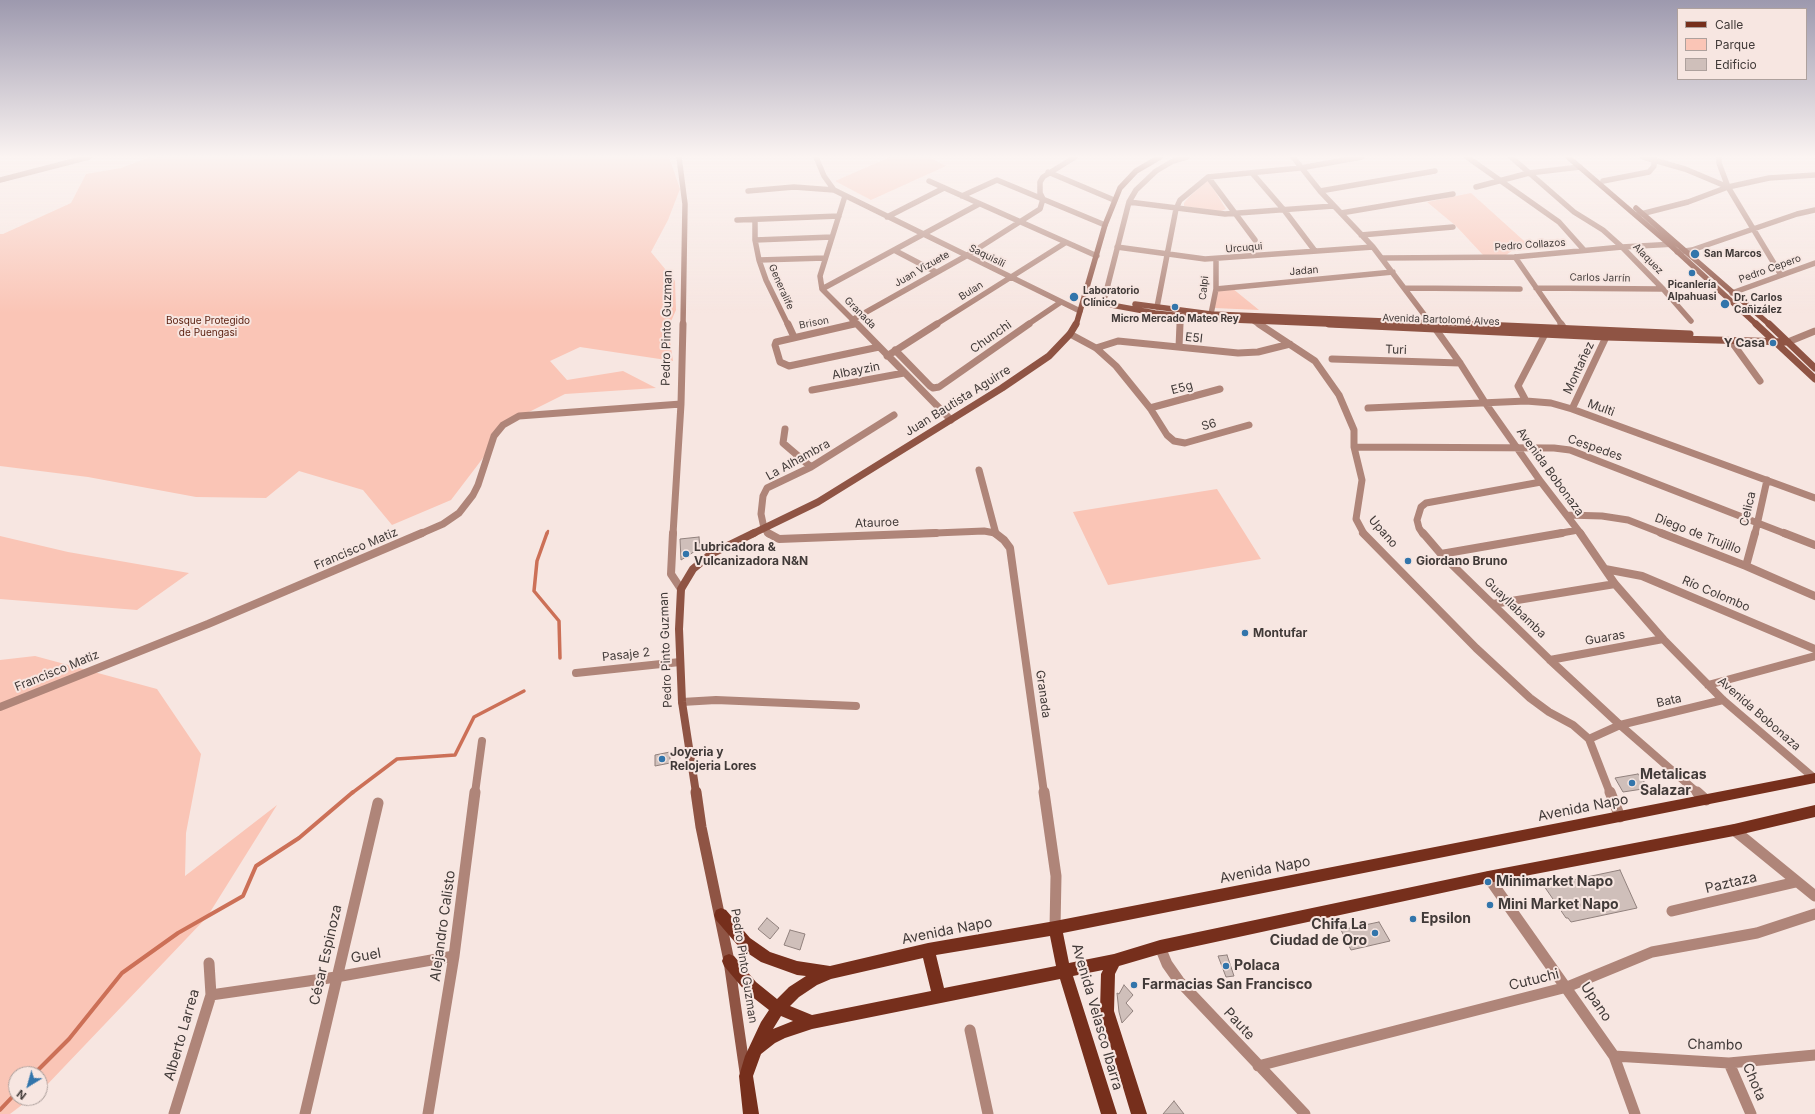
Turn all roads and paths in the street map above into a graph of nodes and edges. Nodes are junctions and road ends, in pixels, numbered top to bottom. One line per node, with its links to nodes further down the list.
1 (685, 209): 109 (street, Pedro Pinto Guzman)
2 (841, 209): 28 (street)
3 (871, 209): 29 (street, Saquisili)
4 (903, 209): 29 (street)
5 (970, 209): 36 (street)
6 (990, 209): 32 (street)
7 (1040, 209): 32 (street, Juan Vizuete)
8 (1067, 209): 33 (street)
9 (1111, 209): 33 (main road, Juan Bautista Aguirre)
10 (1127, 209): 44 (street)
11 (1176, 209): 25 (street); 52 (street)
12 (1230, 209): 25 (street)
13 (1296, 209): 22 (street)
14 (1336, 209): 24 (street, Avenida Bobonaza)
15 (1365, 209): 24 (street)
16 (1540, 209): 48 (street)
17 (1571, 209): 46 (street, Alaquez)
18 (1628, 209): 27 (main road)
19 (1637, 209): 26 (main road)
20 (1662, 209): 26 (street)
21 (1742, 209): 35 (street)
22 (1284, 210): 25 (street); 49 (street)
23 (1815, 210): 35 (street)
24 (1341, 213): 37 (street, Avenida Bobonaza)
25 (1234, 214): 40 (street)
26 (1643, 214): 27 (street); 42 (main road)
27 (1635, 215): 43 (main road)
28 (839, 216): 31 (street); 38 (street)
29 (887, 217): 36 (street, Saquisili)
30 (738, 220): 31 (street)
31 (755, 220): 39 (street, Generalife)
32 (1020, 222): 41 (street); 53 (street, Juan Vizuete)
33 (1105, 225): 54 (main road, Juan Bautista Aguirre)
34 (1453, 227): 37 (street)
35 (1754, 229): 51 (street); 63 (street)
36 (922, 234): 47 (street); 53 (street, Saquisili)
37 (1361, 235): 45 (street, Avenida Bobonaza)
38 (832, 237): 39 (street); 56 (street)
39 (755, 240): 59 (street, Generalife)
40 (1255, 240)
41 (1065, 243): 54 (street); 64 (street, Bulan)
42 (1678, 244): 43 (street, Pedro Collazos); 51 (main road)
43 (1669, 245): 46 (street, Pedro Collazos); 50 (main road)
44 (1117, 247): 52 (street, Urcuqui); 73 (street)
45 (1373, 247): 49 (street, Urcuqui); 57 (street, Avenida Bobonaza)
46 (1622, 247): 48 (street, Pedro Collazos); 70 (street, Alaquez)
47 (894, 250): 61 (street); 67 (street)
48 (1584, 250): 55 (street, Pedro Collazos)
49 (1315, 251): 58 (street, Urcuqui)
50 (1678, 252): 51 (street); 90 (main road)
51 (1685, 252): 71 (main road)
52 (1167, 255): 58 (street, Urcuqui); 75 (street)
53 (966, 256): 61 (street, Juan Vizuete); 64 (street, Saquisili)
54 (1097, 256): 72 (main road, Juan Bautista Aguirre)
55 (1515, 257): 57 (street, Pedro Collazos); 66 (street)
56 (825, 258): 59 (street); 67 (street)
57 (1383, 258): 62 (street, Avenida Bobonaza)
58 (1216, 259): 68 (street, Calpi)
59 (759, 260): 88 (street, Generalife)
60 (1815, 263): 63 (street, Pedro Cepero)
61 (936, 272): 80 (street, Juan Vizuete)
62 (1393, 272): 65 (street, Avenida Bobonaza); 68 (street, Jadan)
63 (1782, 275): 71 (street, Pedro Cepero)
64 (1011, 277): 74 (street, Saquisili); 98 (street, Bulan)
65 (1405, 288): 69 (street); 82 (street, Avenida Bobonaza)
66 (1536, 288): 70 (street, Carlos Jarrín); 83 (street)
67 (822, 289): 80 (street, Granada)
68 (1216, 289): 78 (street, Calpi)
69 (1520, 289)
70 (1663, 289): 79 (street, Alaquez)
71 (1732, 293): 91 (main road)
72 (1084, 298): 73 (main road, Avenida Bartolomé Alves); 76 (main road, Juan Bautista Aguirre)
73 (1104, 301): 75 (main road, Avenida Bartolomé Alves); 77 (main road, Avenida Bartolomé Alves)
74 (1061, 302): 76 (street, Saquisili); 98 (street, Chunchi)
75 (1157, 307): 78 (main road, Avenida Bartolomé Alves)
76 (1080, 311): 85 (main road, Juan Bautista Aguirre)
77 (1180, 316): 78 (main road, Avenida Bartolomé Alves); 96 (street)
78 (1210, 316): 81 (main road, Avenida Bartolomé Alves); 82 (main road, Avenida Bartolomé Alves)
79 (1690, 321)
80 (854, 322): 88 (street, Brison); 95 (street, Granada)
81 (1255, 322): 82 (main road, Avenida Bartolomé Alves); 94 (street, Upano)
82 (1433, 327): 83 (main road, Avenida Bartolomé Alves); 86 (main road, Avenida Bartolomé Alves); 101 (street, Avenida Bobonaza)
83 (1565, 329): 87 (street); 90 (main road, Avenida Bartolomé Alves)
84 (1815, 331): 91 (street, Avenida Bartolomé Alves)
85 (1070, 334): 97 (street); 115 (main road, Juan Bautista Aguirre)
86 (1545, 334): 87 (main road, Avenida Bartolomé Alves); 108 (street)
87 (1569, 335): 89 (main road, Avenida Bartolomé Alves)
88 (794, 337): 95 (street, Brison)
89 (1606, 337): 92 (main road, Avenida Bartolomé Alves); 113 (street, Montañez)
90 (1771, 337): 91 (main road, Avenida Bartolomé Alves); 93 (main road)
91 (1786, 339): 93 (main road, Avenida Bartolomé Alves); 102 (main road)
92 (1731, 341): 93 (main road, Avenida Bartolomé Alves); 105 (street)
93 (1776, 342): 104 (main road)
94 (1290, 344): 96 (street, E5I); 118 (street, Upano)
95 (879, 347): 99 (street, Granada)
96 (1179, 347): 97 (street, E5I)
97 (1096, 348): 111 (street)
98 (895, 350): 99 (street, Bulan)
99 (887, 356): 103 (street, Granada)
100 (1332, 359): 101 (street, Turi)
101 (1460, 363): 110 (street, Avenida Bobonaza)
102 (1815, 368)
103 (904, 373): 107 (street, Albayzin); 115 (street, Granada)
104 (1815, 379)
105 (1760, 381)
106 (1220, 389): 111 (street, E5g)
107 (812, 390)
108 (1526, 401): 110 (street, Multi); 113 (street, Multi)
109 (681, 404): 135 (street, Pedro Pinto Guzman); 148 (street, Francisco Matiz)
110 (1486, 404): 112 (street, Multi); 119 (street, Avenida Bobonaza)
111 (1150, 408): 116 (street, S6)
112 (1368, 408)
113 (1572, 409): 122 (street, Multi)
114 (894, 415): 120 (street, La Alhambra)
115 (950, 420): 127 (main road, Juan Bautista Aguirre)
116 (1249, 425)
117 (785, 429): 120 (street)
118 (1354, 448): 119 (street, Cespedes); 150 (street, Upano)
119 (1519, 449): 123 (street, Avenida Bobonaza); 126 (street, Cespedes)
120 (811, 468): 127 (street, La Alhambra)
121 (979, 470): 129 (street)
122 (1767, 480): 124 (street, Multi); 126 (street, Celica)
123 (1541, 482): 125 (street, Avenida Bobonaza); 131 (street, Guayllabamba)
124 (1815, 498)
125 (1567, 515): 128 (street, Avenida Bobonaza); 132 (street, Diego de Trujillo)
126 (1758, 523): 130 (street, Cespedes); 132 (street, Celica)
127 (764, 528): 129 (street, Atauroe); 135 (main road, Juan Bautista Aguirre)
128 (1578, 530): 131 (street); 133 (street, Avenida Bobonaza)
129 (995, 533): 164 (street, Granada)
130 (1815, 545)
131 (1441, 554): 137 (street, Guayllabamba)
132 (1746, 566): 136 (street, Diego de Trujillo)
133 (1605, 569): 134 (street, Avenida Bobonaza); 139 (street, Río Colombo)
134 (1615, 584): 137 (street); 138 (street, Avenida Bobonaza)
135 (681, 588): 142 (main road, Pedro Pinto Guzman)
136 (1815, 596)
137 (1493, 604): 141 (street, Guayllabamba)
138 (1663, 640): 141 (street, Guaras); 144 (street, Avenida Bobonaza)
139 (1815, 649)
140 (1815, 656): 144 (street)
141 (1550, 660): 149 (street, Guayllabamba)
142 (680, 662): 143 (street, Pasaje 2); 146 (main road, Pedro Pinto Guzman)
143 (576, 673)
144 (1708, 685): 145 (street, Avenida Bobonaza)
145 (1723, 700): 149 (street, Bata); 152 (street, Avenida Bobonaza)
146 (682, 702): 147 (street); 163 (main road, Pedro Pinto Guzman)
147 (856, 706)
148 (0, 707)
149 (1620, 725): 150 (street, Bata); 153 (street, Guayllabamba)
150 (1589, 738): 156 (street)
151 (482, 741): 167 (street, Alejandro Calisto)
152 (1815, 778): 153 (main road, Avenida Napo)
153 (1706, 800): 156 (main road, Avenida Napo)
154 (378, 803): 173 (street, César Espinoza)
155 (1815, 810): 157 (main road)
156 (1620, 817): 164 (main road, Avenida Napo)
157 (1734, 830): 158 (main road); 159 (street)
158 (1488, 877): 165 (main road); 174 (street, Upano)
159 (1796, 882): 160 (street); 161 (street, Paztaza)
160 (1815, 896)
161 (1672, 911)
162 (1815, 914): 174 (street, Cutuchi)
163 (721, 915): 168 (main road, Pedro Pinto Guzman); 172 (main road)
164 (1055, 928): 166 (main road, Avenida Napo); 171 (main road, Avenida Velasco Ibarra)
165 (1160, 947): 169 (main road); 184 (street, Paute)
166 (928, 950): 172 (main road, Avenida Napo); 176 (main road)
167 (454, 956): 173 (street, Guel); 188 (street, Alejandro Calisto)
168 (729, 961): 177 (main road); 185 (main road, Pedro Pinto Guzman)
169 (1114, 961): 171 (main road); 192 (main road, Avenida Velasco Ibarra)
170 (209, 963): 175 (street, Alberto Larrea)
171 (1064, 970): 176 (main road); 191 (main road, Avenida Velasco Ibarra)
172 (831, 972): 177 (main road, Avenida Napo)
173 (336, 977): 175 (street, Guel); 187 (street, César Espinoza)
174 (1567, 987): 182 (street, Upano); 184 (street, Cutuchi)
175 (211, 995): 186 (street, Alberto Larrea)
176 (939, 996): 178 (main road)
177 (778, 1008): 178 (main road); 180 (main road, Avenida Napo)
178 (812, 1022): 180 (main road)
179 (970, 1030): 190 (street)
180 (756, 1048): 185 (main road, Avenida Napo)
181 (1815, 1055): 183 (street, Chambo)
182 (1614, 1056): 183 (street, Chambo); 194 (street, Upano)
183 (1729, 1063): 195 (street, Chota)
184 (1258, 1066): 193 (street, Paute)
185 (746, 1076): 189 (main road, Pedro Pinto Guzman)
186 (174, 1114)
187 (305, 1114)
188 (428, 1114)
189 (751, 1114)
190 (988, 1114)
191 (1109, 1114)
192 (1139, 1114)
193 (1305, 1114)
194 (1635, 1114)
195 (1751, 1114)

